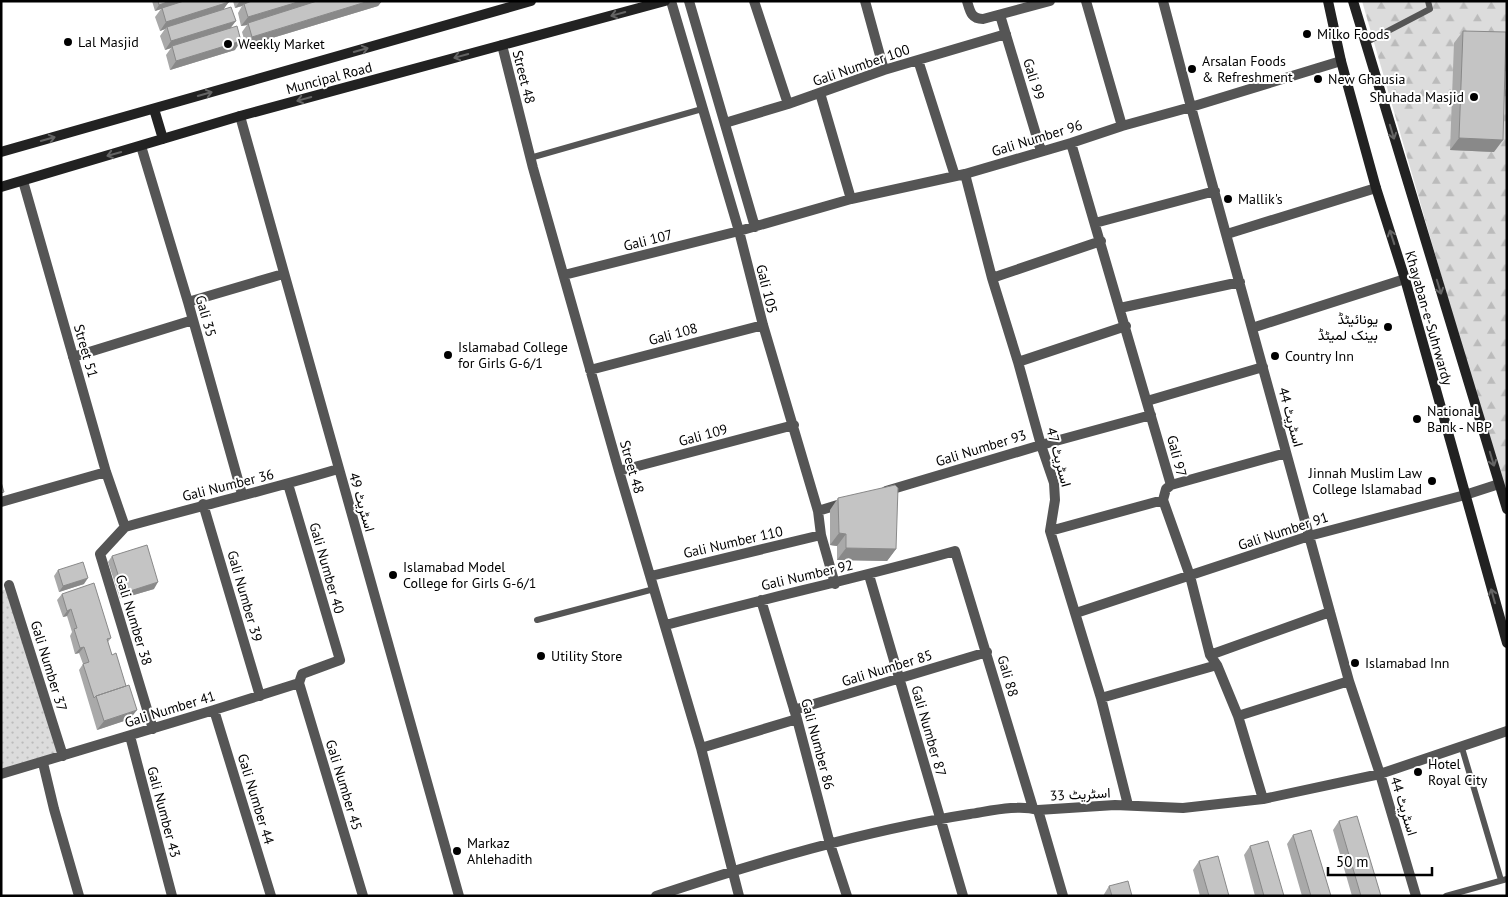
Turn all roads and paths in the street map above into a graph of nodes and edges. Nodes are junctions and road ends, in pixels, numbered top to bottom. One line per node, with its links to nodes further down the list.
1 (530, 1): 24 (street, Muncipal Road, one-way to 1)
2 (665, 1): 17 (street, Muncipal Road, one-way to 17)
3 (671, 1): 25 (street, Gali 105)
4 (689, 1): 27 (street)
5 (754, 1): 22 (street)
6 (864, 1): 20 (street)
7 (968, 1): 14 (street)
8 (1050, 1): 14 (street)
9 (1086, 1): 28 (street)
10 (1163, 1): 23 (street, اسٹریٹ 44)
11 (1328, 1): 19 (street, Khayaban-e-Suhrwardy)
12 (1352, 1): 16 (street, Khayaban-e-Suhrwardy)
13 (1428, 1): 16 (lane)
14 (1000, 15): 15 (street, Gali 99)
15 (1006, 34): 18 (street, Gali Number 100); 32 (street, Gali 99)
16 (1364, 43): 70 (street, Khayaban-e-Suhrwardy, one-way to 70)
17 (502, 45): 26 (street, Muncipal Road, one-way to 26); 34 (street, Street 48)
18 (918, 60): 20 (street, Gali Number 100); 35 (street, اسٹریٹ 47)
19 (1341, 61): 23 (street, Gali Number 96); 38 (street, Khayaban-e-Suhrwardy)
20 (884, 70): 21 (street, Gali Number 100)
21 (820, 93): 22 (street, Gali Number 100); 40 (street)
22 (788, 104): 27 (street, Gali Number 100)
23 (1191, 107): 28 (street, Gali Number 96); 39 (street, اسٹریٹ 44)
24 (154, 109): 29 (street); 33 (street, Muncipal Road, one-way to 24)
25 (702, 109): 34 (lane); 43 (street, Gali 105)
26 (240, 116): 29 (street, Muncipal Road); 46 (street, اسٹریٹ 49)
27 (725, 123): 42 (street)
28 (1122, 126): 30 (street, Gali Number 96)
29 (163, 139): 31 (street, Muncipal Road)
30 (1071, 143): 32 (street, Gali Number 96); 41 (street, Gali 97)
31 (141, 146): 36 (street, Muncipal Road, one-way to 36); 51 (street, Gali 35)
32 (1041, 151): 35 (street, Gali Number 96)
33 (1, 152)
34 (530, 158): 47 (street, Street 48)
35 (960, 175): 40 (street, Gali Number 96); 48 (street, اسٹریٹ 47)
36 (23, 181): 37 (street, Muncipal Road); 57 (street, Street 51)
37 (1, 187)
38 (1376, 188): 44 (street); 49 (street, Khayaban-e-Suhrwardy, one-way to 38)
39 (1215, 191): 41 (street); 44 (street, اسٹریٹ 44)
40 (851, 199): 42 (street, Gali Number 96)
41 (1096, 223): 45 (street, Gali 97)
42 (756, 226): 43 (street, Gali Number 96)
43 (738, 231): 47 (street, Gali 107); 54 (street, Gali 105)
44 (1227, 234): 50 (street, اسٹریٹ 44)
45 (1101, 241): 48 (street); 52 (street, Gali 97)
46 (283, 274): 51 (street); 66 (street, اسٹریٹ 49)
47 (564, 275): 60 (street, Street 48)
48 (992, 278): 58 (street, اسٹریٹ 47)
49 (1405, 279): 56 (street); 74 (street, Khayaban-e-Suhrwardy)
50 (1240, 282): 52 (street); 56 (street, اسٹریٹ 44)
51 (188, 302): 53 (street, Gali 35)
52 (1120, 308): 55 (street, Gali 97)
53 (193, 320): 57 (street); 72 (street, Gali 35)
54 (762, 325): 60 (street, Gali 108); 63 (street, Gali 105)
55 (1126, 326): 58 (street); 61 (street, Gali 97)
56 (1252, 328): 59 (street, اسٹریٹ 44)
57 (73, 356): 67 (street, Street 51)
58 (1018, 362): 64 (street, اسٹریٹ 47)
59 (1263, 367): 61 (street); 65 (street, اسٹریٹ 44)
60 (590, 370): 68 (street, Street 48)
61 (1148, 401): 62 (street, Gali 97)
62 (1152, 414): 64 (street, Gali Number 93); 71 (street, Gali 97)
63 (794, 425): 68 (street, Gali 109); 80 (street, Gali 105)
64 (1041, 444): 73 (street, Gali Number 93); 82 (street, اسٹریٹ 47)
65 (1286, 453): 71 (street); 84 (street, اسٹریٹ 44)
66 (338, 469): 69 (street, Gali Number 36); 131 (street, اسٹریٹ 49)
67 (106, 472): 77 (street); 81 (street, Street 51)
68 (619, 472): 87 (street, Street 48)
69 (288, 484): 72 (street, Gali Number 36); 100 (street, Gali Number 40)
70 (1499, 484): 74 (street, Gali Number 91); 79 (street, Khayaban-e-Suhrwardy)
71 (1171, 485): 76 (street, Gali 97)
72 (242, 494): 78 (street, Gali Number 36)
73 (874, 494)
74 (1465, 495): 84 (street, Gali Number 91); 97 (street, Khayaban-e-Suhrwardy, one-way to 74)
75 (856, 500): 80 (street)
76 (1164, 500): 82 (street); 88 (street)
77 (1, 502)
78 (203, 504): 81 (street, Gali Number 36); 105 (street, Gali Number 39)
79 (1507, 509)
80 (818, 511): 83 (street, Gali 105)
81 (125, 527): 110 (street, Gali Number 38)
82 (1050, 531): 94 (street, اسٹریٹ 47)
83 (821, 535): 87 (street, Gali Number 110); 90 (street, Gali 105)
84 (1309, 536): 88 (street, Gali Number 91); 93 (street, اسٹریٹ 44)
85 (955, 551): 86 (street, Gali Number 92); 98 (street, Gali 88)
86 (869, 575): 90 (street, Gali Number 92); 102 (street, Gali Number 87)
87 (650, 576): 91 (street, Street 48)
88 (1190, 576): 94 (street, Gali Number 91); 99 (street)
89 (10, 584): 115 (street, Gali Number 37)
90 (835, 584): 92 (street, Gali Number 92)
91 (654, 589): 95 (lane); 96 (street, Street 48)
92 (761, 600): 96 (street, Gali Number 92); 108 (street, Gali Number 86)
93 (1330, 612): 99 (street); 103 (street, اسٹریٹ 44)
94 (1076, 613): 106 (street, اسٹریٹ 47)
95 (537, 620)
96 (666, 625): 113 (street, Street 48)
97 (1507, 642)
98 (987, 652): 102 (street, Gali Number 85); 121 (street, Gali 88)
99 (1210, 655): 101 (street)
100 (340, 660): 104 (street, Gali Number 41)
101 (1218, 665): 106 (street); 109 (street)
102 (900, 679): 108 (street, Gali Number 85); 122 (street, Gali Number 87)
103 (1349, 681): 109 (street); 118 (street, اسٹریٹ 44)
104 (299, 683): 105 (street, Gali Number 41); 130 (street, Gali Number 45)
105 (260, 696): 107 (street, Gali Number 41)
106 (1101, 698): 120 (street, اسٹریٹ 47)
107 (214, 710): 110 (street, Gali Number 41); 129 (street, Gali Number 44)
108 (796, 714): 113 (street, Gali Number 85); 123 (street, Gali Number 86)
109 (1238, 716): 119 (street)
110 (153, 729): 112 (street, Gali Number 41)
111 (1507, 731): 114 (street, اسٹریٹ 33)
112 (130, 736): 115 (street, Gali Number 41); 128 (street, Gali Number 43)
113 (701, 748): 124 (street, Street 48)
114 (1462, 748): 118 (street, اسٹریٹ 33); 125 (lane)
115 (63, 756): 116 (street, Gali Number 41)
116 (43, 763): 117 (street, Gali Number 41); 127 (street)
117 (1, 774)
118 (1380, 774): 119 (street, اسٹریٹ 33); 137 (street, اسٹریٹ 44)
119 (1262, 799): 120 (street, اسٹریٹ 33)
120 (1128, 805): 121 (street, اسٹریٹ 33)
121 (1036, 809): 122 (street, اسٹریٹ 33); 136 (street, Gali 88)
122 (940, 819): 123 (street, اسٹریٹ 33); 135 (street, Gali Number 87)
123 (830, 844): 124 (street, اسٹریٹ 33); 134 (street, Gali Number 86)
124 (733, 871): 132 (street, اسٹریٹ 33); 133 (street, Street 48)
125 (1504, 880): 126 (lane)
126 (1474, 888): 138 (lane); 139 (lane)
127 (79, 896)
128 (172, 896)
129 (270, 896)
130 (363, 896)
131 (459, 896)
132 (656, 896)
133 (739, 896)
134 (847, 896)
135 (962, 896)
136 (1063, 896)
137 (1416, 896)
138 (1446, 896)
139 (1476, 896)

